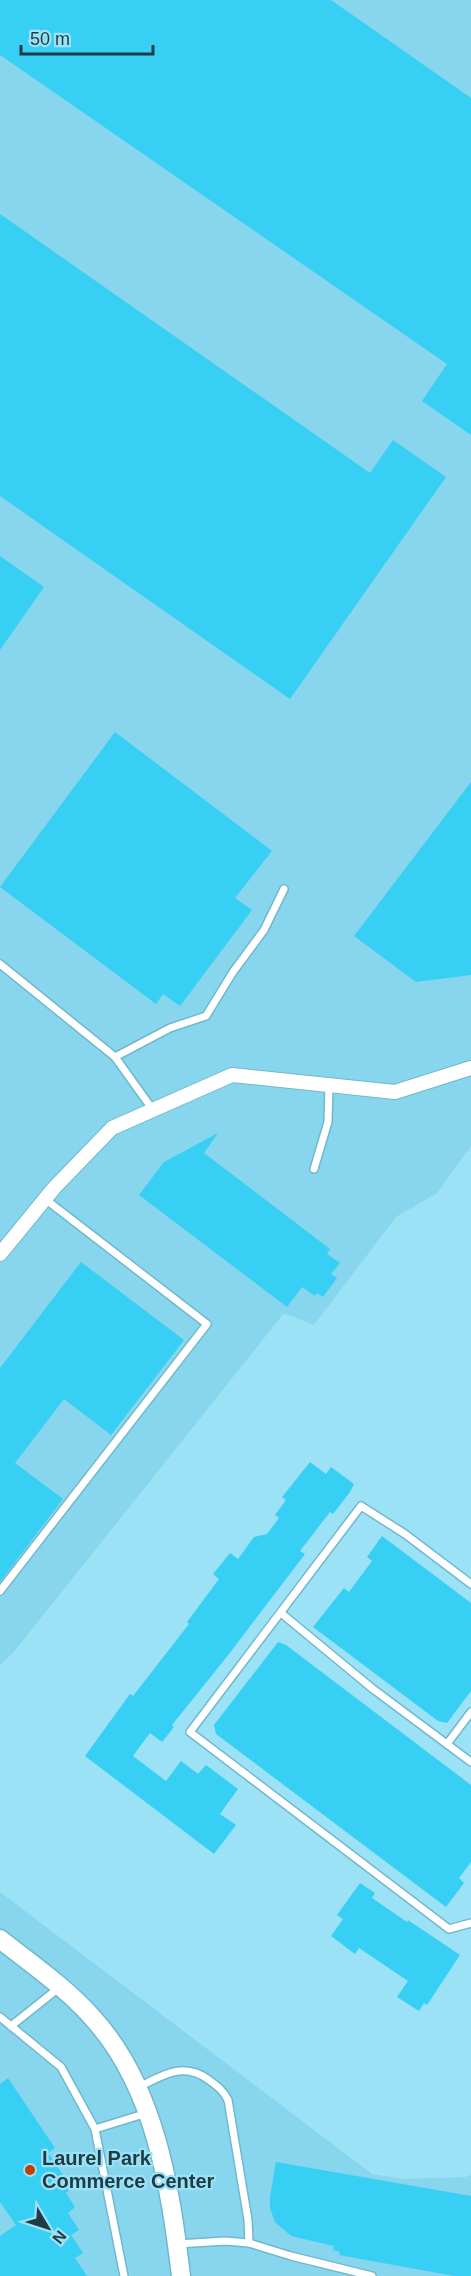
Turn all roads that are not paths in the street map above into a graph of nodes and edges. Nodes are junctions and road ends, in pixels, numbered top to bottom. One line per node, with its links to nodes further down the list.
1 (284, 889): 3 (lane)
2 (0, 964): 3 (lane)
3 (116, 1057): 6 (lane)
4 (471, 1068): 5 (street)
5 (330, 1085): 6 (street); 7 (lane)
6 (153, 1110): 8 (street)
7 (314, 1169)
8 (45, 1199): 9 (street); 11 (lane)
9 (0, 1254)
10 (471, 1584): 12 (lane)
11 (0, 1591)
12 (281, 1613): 14 (lane); 16 (lane)
13 (471, 1712): 14 (lane)
14 (447, 1744): 15 (lane)
15 (471, 1762)
16 (471, 1923)
17 (1, 1941): 18 (street)
18 (60, 1987): 20 (lane); 21 (street)
19 (0, 2017): 20 (lane)
20 (11, 2026): 23 (lane)
21 (138, 2087): 22 (street); 24 (lane)
22 (147, 2113): 23 (lane); 25 (street)
23 (95, 2129): 26 (lane)
24 (249, 2242): 25 (lane); 28 (lane)
25 (178, 2244): 27 (street)
26 (124, 2276)
27 (182, 2276)
28 (372, 2276)

